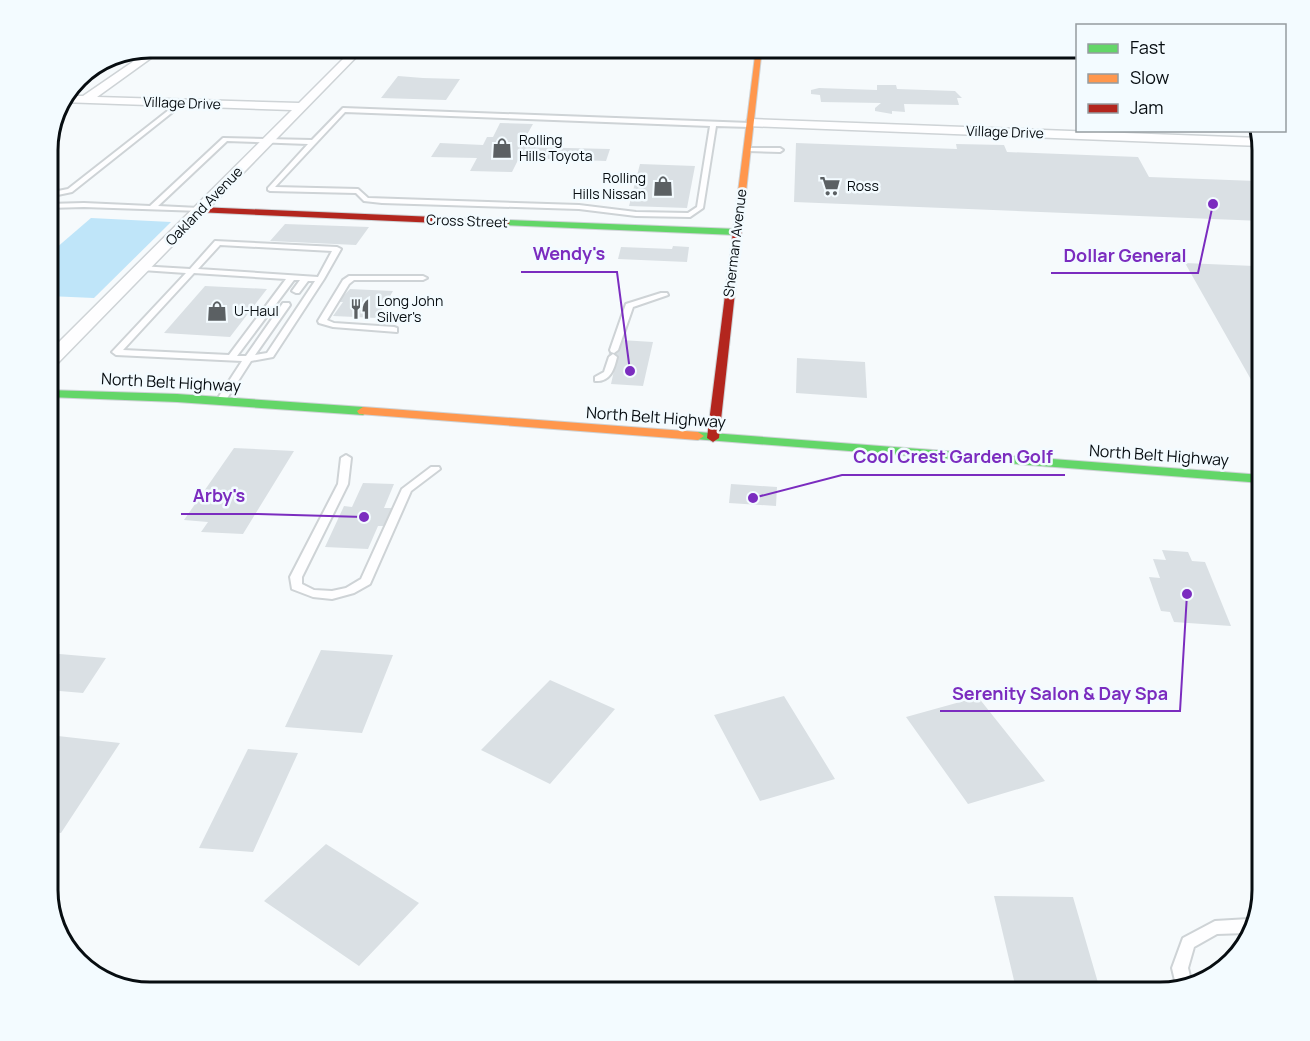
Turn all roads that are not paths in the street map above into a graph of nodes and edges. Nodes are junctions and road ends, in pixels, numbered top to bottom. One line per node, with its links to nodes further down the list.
1 (350, 58): 7 (street, Oakland Avenue)
2 (758, 58): 9 (street, Sherman Avenue)
3 (145, 59): 5 (street)
4 (74, 100): 5 (street, Village Drive)
5 (85, 100): 6 (street, Village Drive)
6 (181, 103): 7 (street, Village Drive); 15 (lane)
7 (300, 107): 10 (street, Oakland Avenue)
8 (713, 124): 9 (lane); 11 (lane); 16 (lane)
9 (750, 124): 12 (street, Village Drive); 13 (street, Sherman Avenue)
10 (268, 141): 11 (lane); 18 (lane); 19 (street, Oakland Avenue)
11 (314, 142): 16 (lane)
12 (1251, 142)
13 (748, 148): 14 (lane); 21 (street, Sherman Avenue)
14 (780, 150)
15 (59, 193)
16 (366, 200): 20 (lane)
17 (59, 206): 18 (lane)
18 (152, 208): 19 (lane)
19 (199, 210): 20 (street, Cross Street); 22 (street, Oakland Avenue)
20 (353, 217): 21 (street, Cross Street)
21 (736, 232): 38 (street, Sherman Avenue)
22 (142, 268): 23 (lane); 32 (street, Oakland Avenue)
23 (189, 272): 24 (lane); 27 (lane); 33 (lane)
24 (292, 277): 25 (lane); 33 (lane)
25 (306, 278): 27 (lane); 28 (lane)
26 (423, 278): 31 (lane)
27 (320, 279): 34 (lane)
28 (296, 291)
29 (664, 295): 35 (lane)
30 (286, 305): 34 (lane)
31 (394, 330)
32 (59, 352)
33 (231, 358): 34 (lane)
34 (248, 359): 37 (lane)
35 (598, 379)
36 (59, 394): 37 (street, North Belt Highway)
37 (221, 401): 38 (street, North Belt Highway)
38 (712, 438): 41 (street, North Belt Highway)
39 (346, 458): 40 (lane)
40 (435, 469)
41 (1252, 479)
42 (1244, 926): 43 (lane)
43 (1182, 979)

